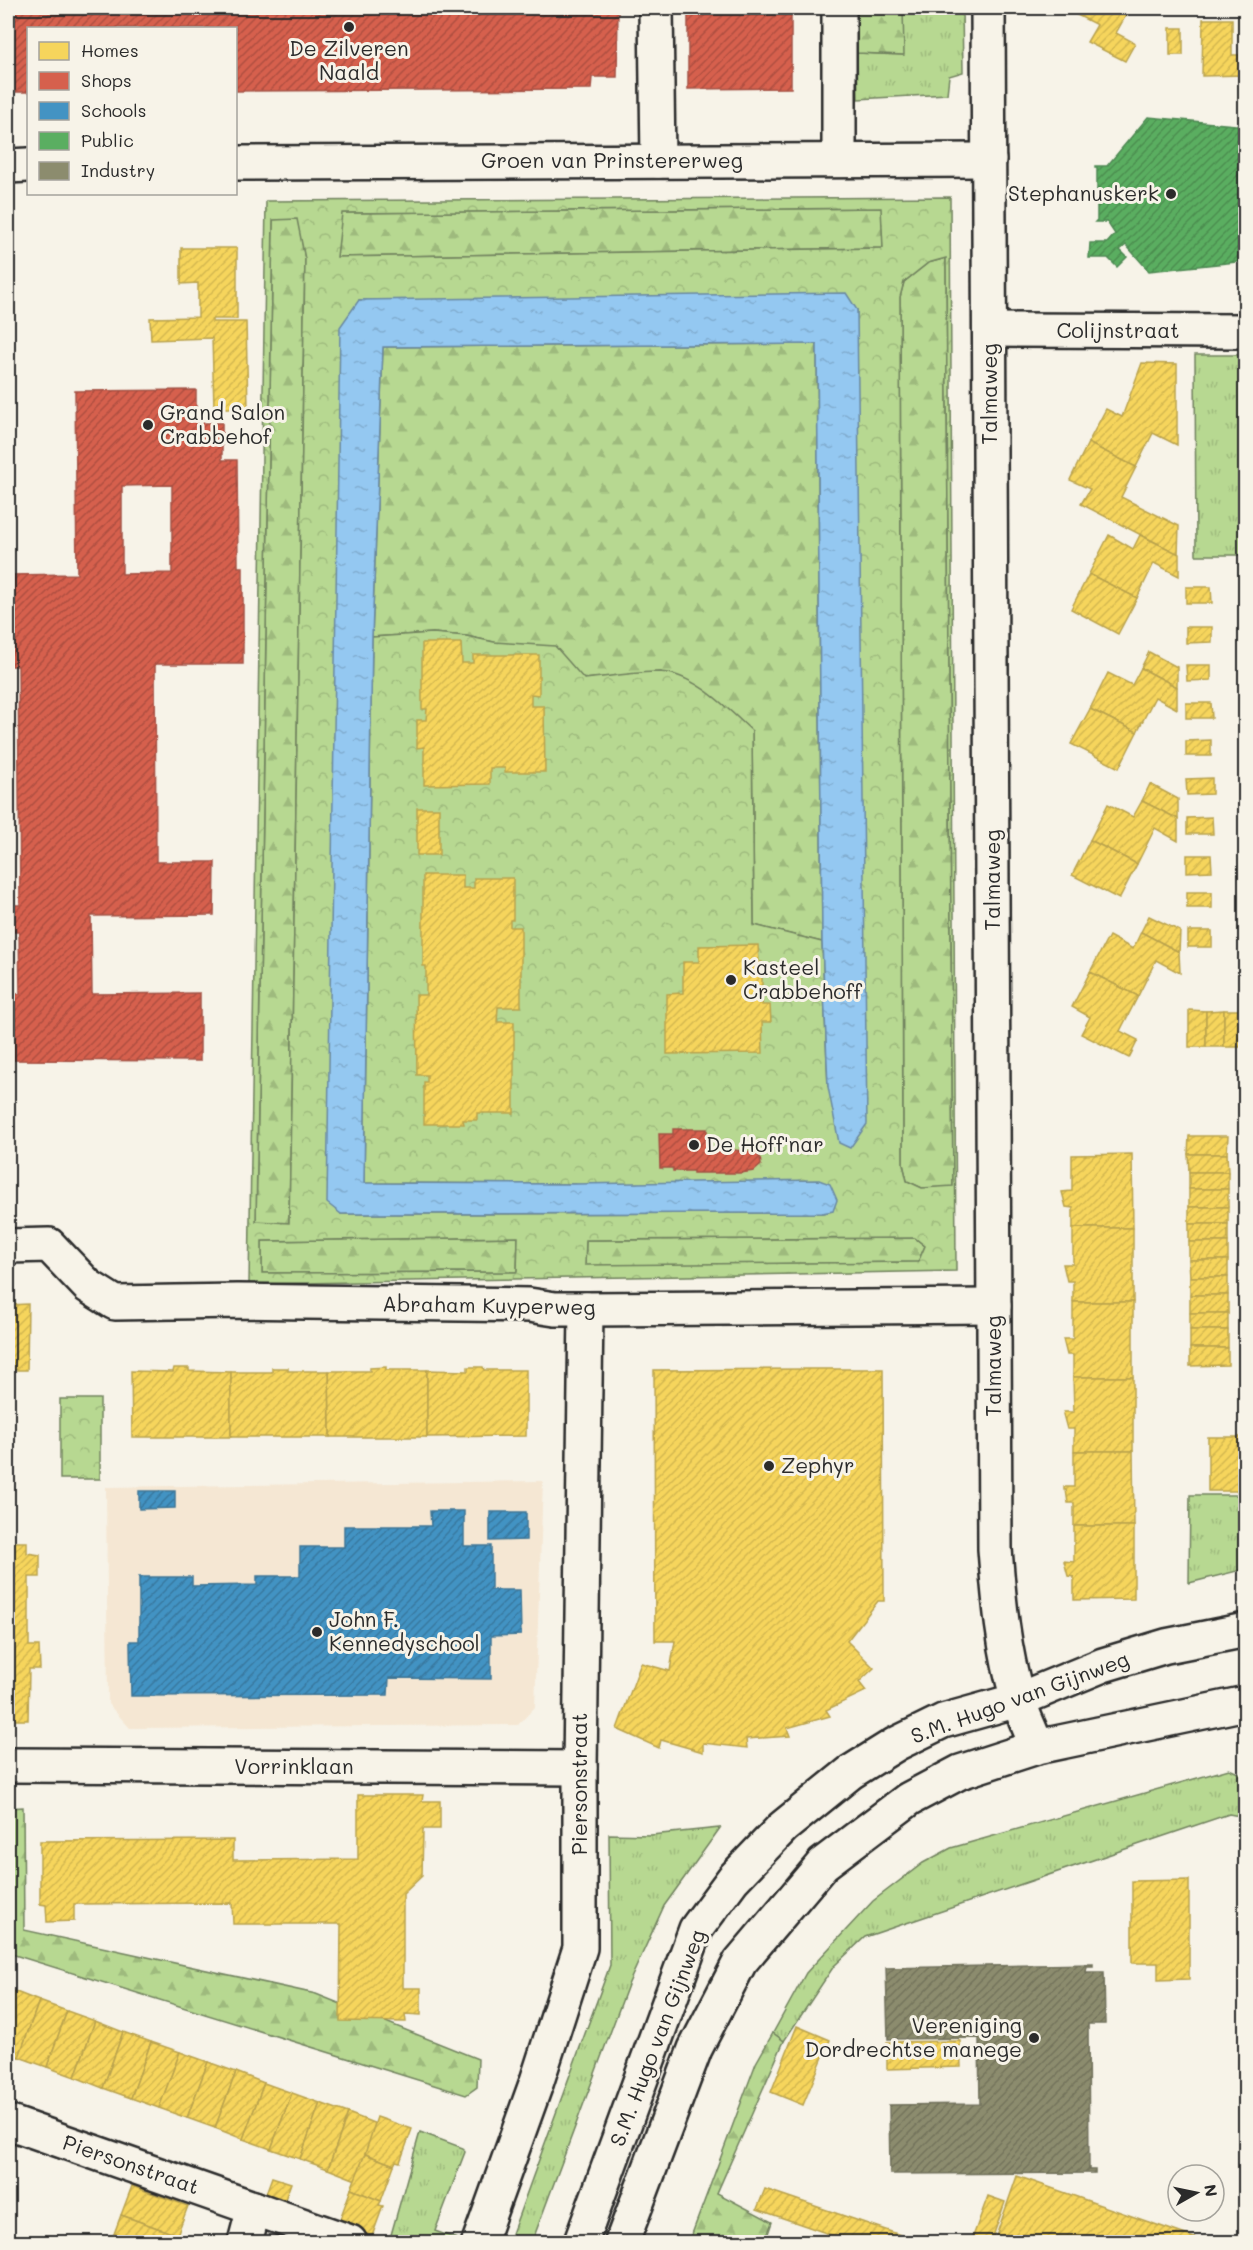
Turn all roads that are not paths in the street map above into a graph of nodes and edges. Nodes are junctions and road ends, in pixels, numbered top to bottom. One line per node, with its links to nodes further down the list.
1 (656, 8): 6 (street)
2 (839, 8): 4 (street)
3 (988, 8): 5 (street, Talmaweg)
4 (839, 160): 5 (street, Groen van Prinstererweg); 6 (street, Groen van Prinstererweg)
5 (989, 160): 10 (street, Talmaweg)
6 (658, 161): 7 (street, Groen van Prinstererweg)
7 (237, 163)
8 (27, 165): 9 (street)
9 (8, 166)
10 (990, 330): 11 (street, Colijnstraat); 13 (street, Talmaweg)
11 (1245, 331)
12 (8, 1246): 14 (street, Abraham Kuyperweg)
13 (993, 1306): 14 (street, Abraham Kuyperweg); 16 (street, Talmaweg)
14 (586, 1309): 20 (street, Piersonstraat)
15 (1245, 1630): 16 (street, S.M. Hugo van Gijnweg)
16 (1018, 1700): 18 (street, Talmaweg); 26 (street, S.M. Hugo van Gijnweg)
17 (1245, 1703): 18 (street, S.M. Hugo van Gijnweg)
18 (1037, 1747): 27 (street, S.M. Hugo van Gijnweg)
19 (8, 1765): 20 (street, Vorrinklaan)
20 (580, 1768): 25 (street, Piersonstraat)
21 (8, 2122): 22 (street, Piersonstraat)
22 (254, 2208): 23 (street); 24 (street, Piersonstraat)
23 (245, 2242)
24 (350, 2242)
25 (479, 2242)
26 (581, 2242)
27 (622, 2242)

